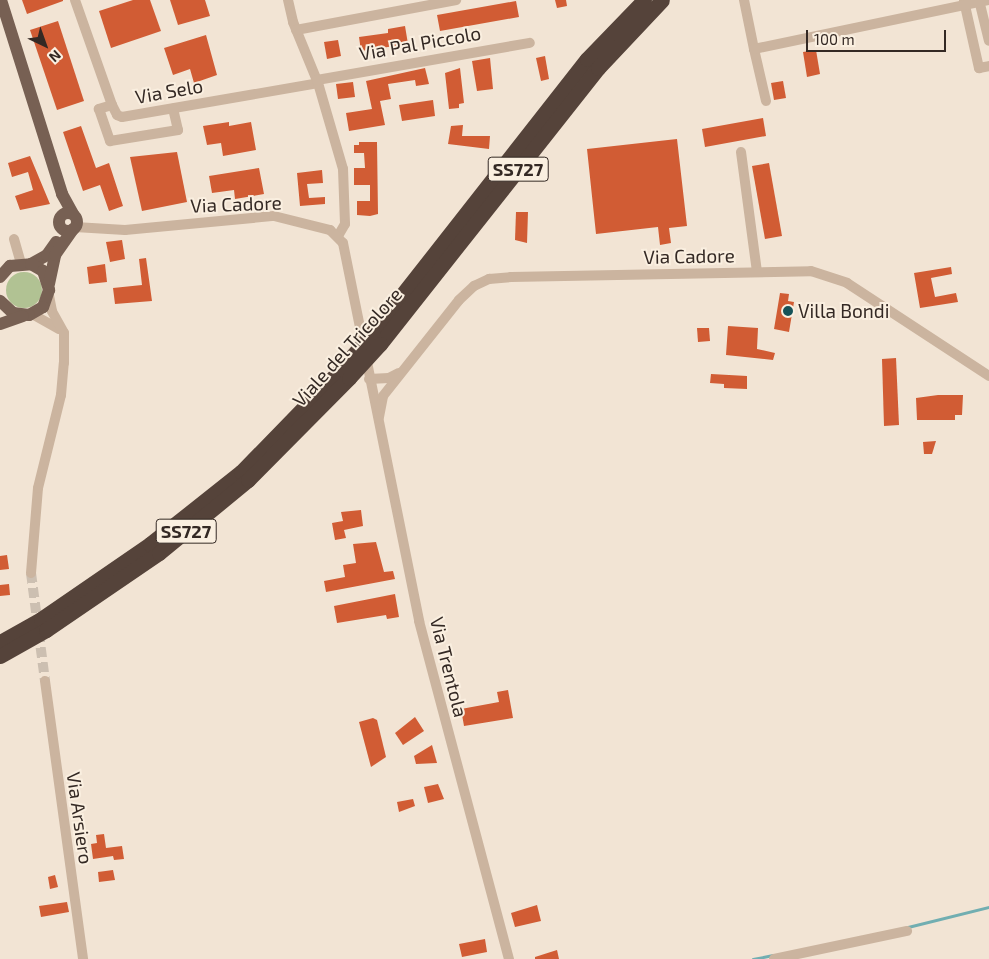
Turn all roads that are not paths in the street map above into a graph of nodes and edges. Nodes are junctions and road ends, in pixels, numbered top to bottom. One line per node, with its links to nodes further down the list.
1 (2, 0): 20 (main road)
2 (75, 0): 17 (street, Via Selo)
3 (288, 0): 10 (street)
4 (456, 0): 10 (street)
5 (644, 0): 31 (highway, Viale del Tricolore / SS727)
6 (662, 0): 31 (highway, Viale del Tricolore / SS727)
7 (744, 0): 13 (street)
8 (982, 1): 9 (street); 11 (street)
9 (965, 3): 13 (street); 14 (street)
10 (296, 30): 15 (street)
11 (989, 41)
12 (530, 43): 15 (street, Via Pal Piccolo)
13 (754, 49): 16 (street)
14 (989, 66)
15 (318, 81): 18 (street, Via Selo); 21 (street)
16 (766, 101)
17 (112, 105): 18 (street, Via Selo); 18 (street)
18 (173, 109)
19 (741, 152): 24 (street)
20 (70, 221): 21 (street, Via Cadore); 23 (main road); 26 (main road)
21 (338, 236): 35 (street)
22 (14, 239): 23 (street)
23 (16, 265): 25 (main road); 26 (main road)
24 (757, 272): 32 (street, Via Cadore); 34 (street, Via Cadore)
25 (0, 277)
26 (49, 289): 28 (main road); 30 (street)
27 (0, 301): 28 (main road)
28 (29, 314): 29 (main road); 30 (street)
29 (0, 324)
30 (64, 333): 37 (street)
31 (376, 338): 33 (highway, Viale del Tricolore / SS727, bridge)
32 (403, 371): 35 (street); 36 (street, Via Cadore)
33 (345, 374): 38 (highway, Viale del Tricolore / SS727); 39 (highway, Viale del Tricolore / SS727)
34 (989, 376)
35 (369, 380): 36 (street, Via Trentola)
36 (378, 421): 43 (street, Via Trentola)
37 (31, 573)
38 (0, 642)
39 (0, 656)
40 (45, 681): 42 (street, Via Arsiero)
41 (908, 931): 44 (street)
42 (83, 959)
43 (510, 959)
44 (774, 959)

